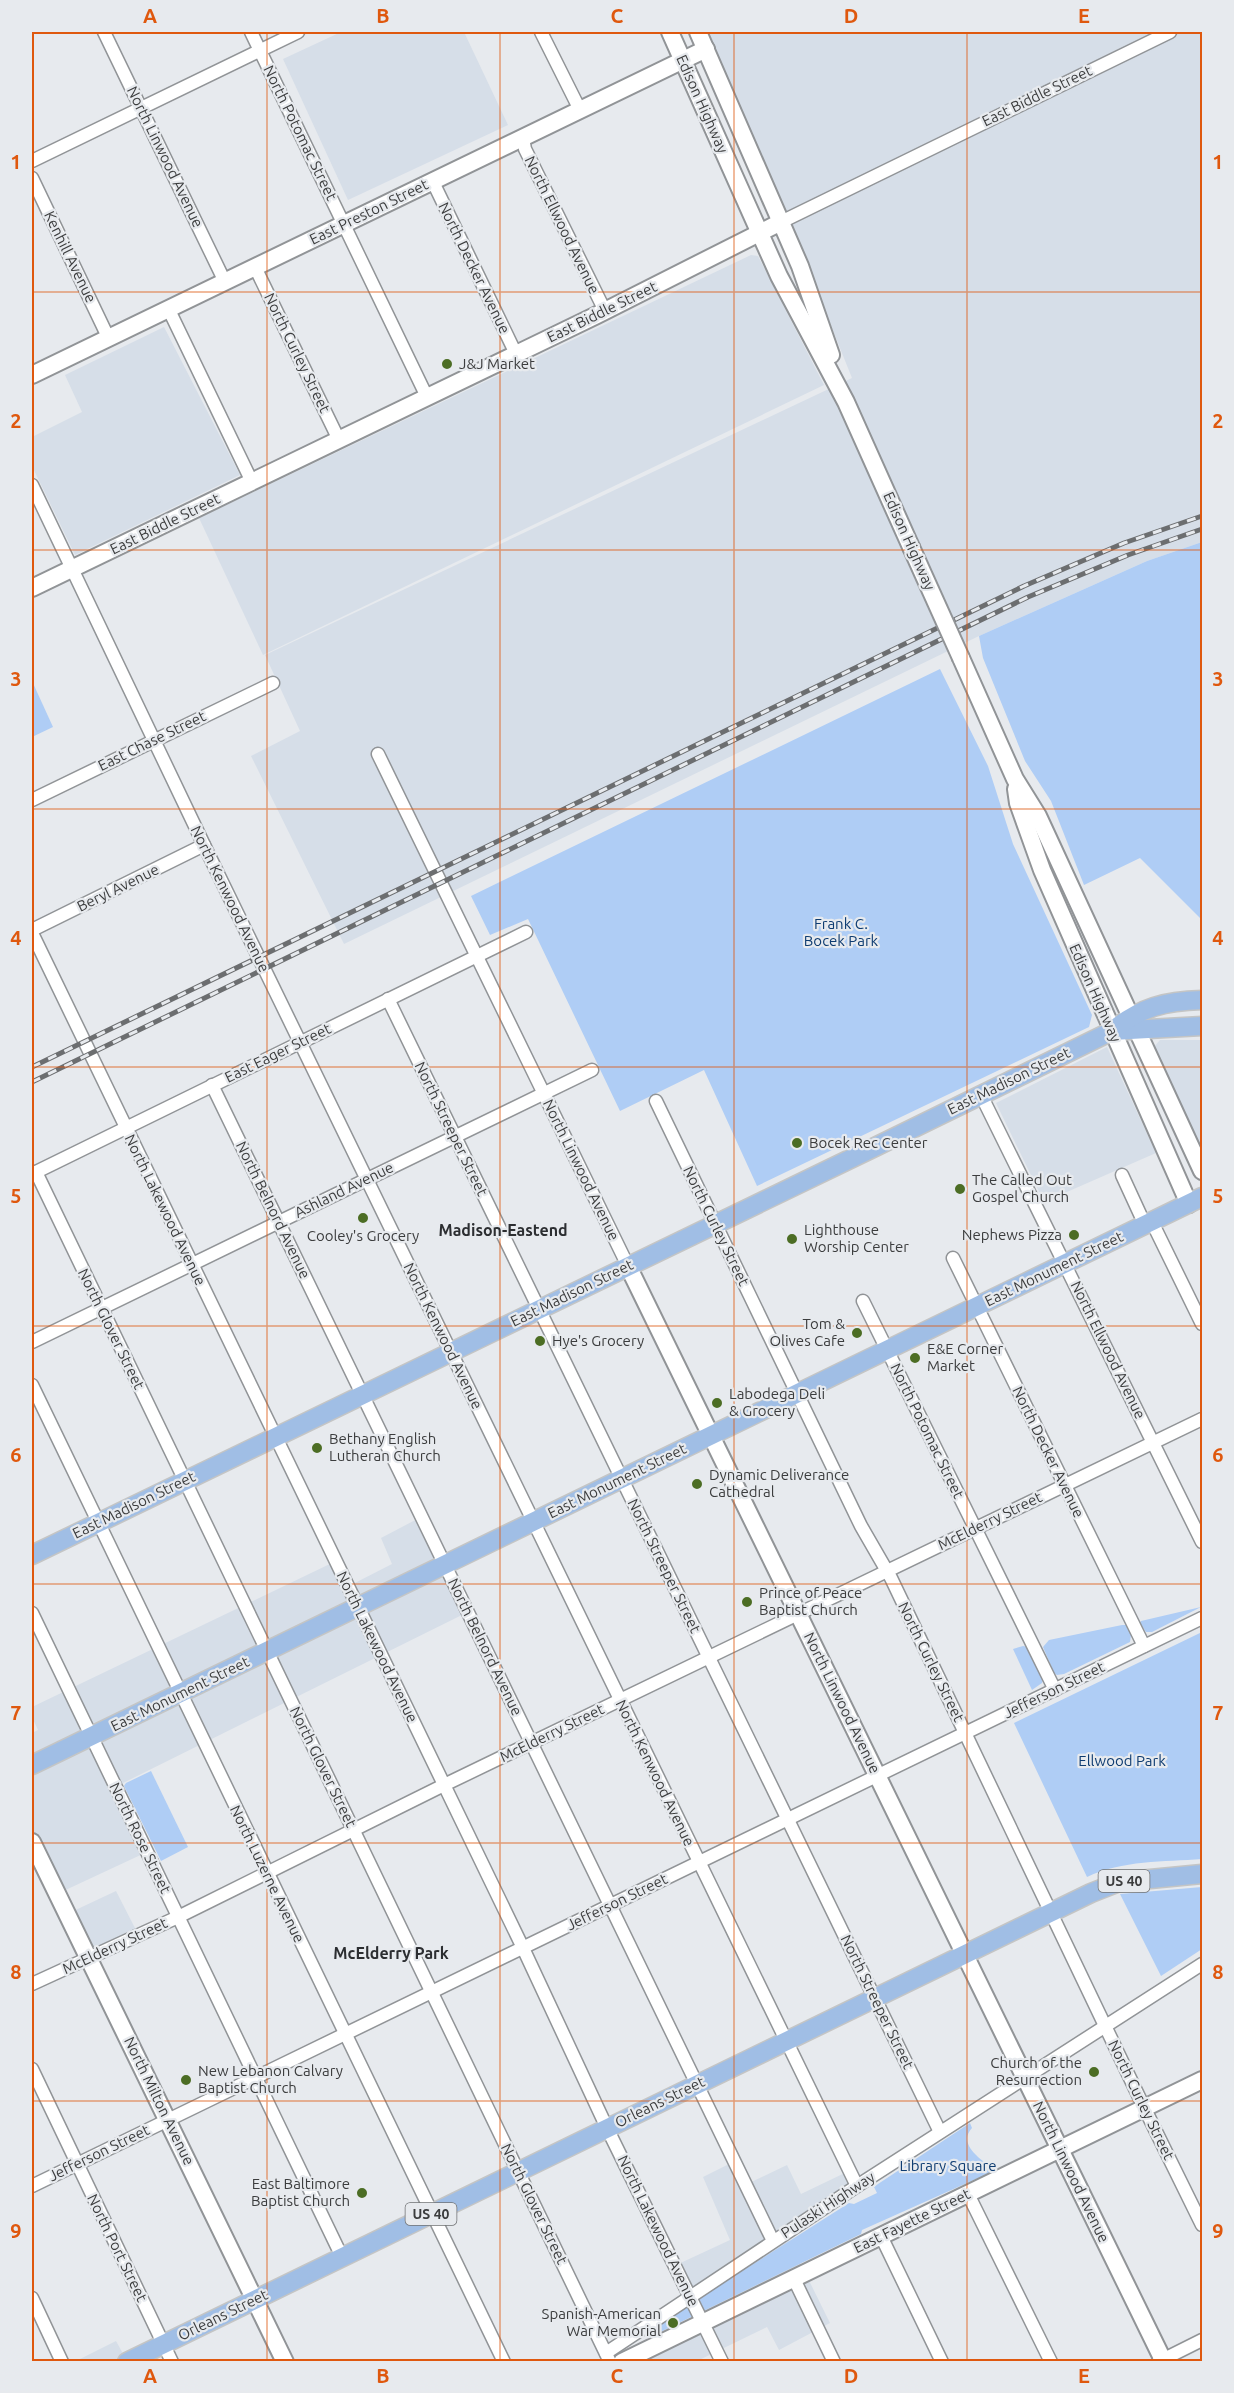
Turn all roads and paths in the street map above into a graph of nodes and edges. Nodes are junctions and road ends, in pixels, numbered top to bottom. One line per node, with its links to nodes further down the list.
1 (104, 32): 11 (street, North Linwood Avenue)
2 (251, 32): 9 (street, North Potomac Street)
3 (298, 32): 9 (street)
4 (541, 32): 12 (street)
5 (670, 32): 10 (street, Edison Highway)
6 (698, 32): 8 (street, Edison Highway)
7 (1170, 32): 17 (street, East Biddle Street)
8 (706, 49): 10 (street, East Preston Street); 17 (street, Edison Highway)
9 (260, 50): 11 (street); 18 (street, North Potomac Street)
10 (682, 60): 12 (street, East Preston Street); 19 (street, Edison Highway)
11 (141, 108): 14 (street); 21 (street, North Linwood Avenue)
12 (580, 110): 13 (street, East Preston Street)
13 (523, 138): 16 (street, East Preston Street); 23 (street, North Ellwood Avenue)
14 (32, 161)
15 (32, 178): 24 (street, Kenhill Avenue)
16 (433, 182): 18 (street, East Preston Street); 25 (street, North Decker Avenue)
17 (781, 222): 19 (street, East Biddle Street); 28 (street, Edison Highway)
18 (344, 225): 20 (street, East Preston Street); 27 (street, North Potomac Street)
19 (760, 235): 23 (street, East Biddle Street); 28 (street, Edison Highway)
20 (255, 267): 21 (street, East Preston Street); 29 (street, North Curley Street)
21 (225, 282): 22 (street, East Preston Street)
22 (168, 308): 24 (street, East Preston Street); 30 (street)
23 (605, 311): 25 (street, East Biddle Street)
24 (108, 337): 26 (street, East Preston Street)
25 (516, 354): 27 (street, East Biddle Street)
26 (32, 375)
27 (427, 397): 29 (street, East Biddle Street)
28 (846, 402): 37 (street, Edison Highway, bridge)
29 (339, 440): 30 (street, East Biddle Street)
30 (252, 482): 32 (street, East Biddle Street)
31 (32, 485): 32 (street, North Kenwood Avenue)
32 (73, 568): 33 (street, East Biddle Street); 35 (street, North Kenwood Avenue)
33 (32, 588)
34 (273, 682): 35 (street, East Chase Street)
35 (155, 740): 38 (street, East Chase Street); 39 (street, North Kenwood Avenue)
36 (378, 754): 42 (street, North Linwood Avenue)
37 (1015, 779): 45 (street, Edison Highway); 47 (street, Edison Highway)
38 (32, 800)
39 (204, 845): 40 (street, Beryl Avenue); 48 (street, North Kenwood Avenue)
40 (32, 931): 54 (street, North Lakewood Avenue)
41 (525, 932): 42 (street, East Eager Street)
42 (477, 956): 43 (street, East Eager Street); 51 (street, North Linwood Avenue)
43 (388, 999): 48 (street, East Eager Street); 55 (street, North Streeper Street)
44 (1203, 1000): 45 (main road, East Madison Street)
45 (1133, 1022): 46 (main road); 47 (main road, East Madison Street); 56 (street, Edison Highway)
46 (1203, 1026)
47 (1112, 1030): 52 (main road, East Madison Street); 60 (street, Edison Highway)
48 (300, 1042): 50 (street, East Eager Street); 59 (street, North Kenwood Avenue)
49 (592, 1070): 51 (street, Ashland Avenue)
50 (212, 1085): 54 (street, East Eager Street); 61 (street, North Belnord Avenue)
51 (544, 1094): 55 (street, Ashland Avenue); 67 (street, North Linwood Avenue)
52 (981, 1095): 63 (main road, East Madison Street); 66 (street, North Ellwood Avenue)
53 (656, 1101): 63 (street, North Curley Street)
54 (126, 1128): 57 (street, East Eager Street); 65 (street, North Lakewood Avenue)
55 (455, 1137): 59 (street, Ashland Avenue); 71 (street, North Streeper Street)
56 (1203, 1171)
57 (34, 1173): 70 (street, North Glover Street)
58 (1122, 1175): 62 (street)
59 (367, 1179): 61 (street, Ashland Avenue); 75 (street, North Kenwood Avenue)
60 (1196, 1200): 62 (main road, East Monument Street)
61 (278, 1222): 65 (street, Ashland Avenue); 78 (street, North Belnord Avenue)
62 (1149, 1223): 66 (main road, East Monument Street); 72 (street)
63 (715, 1224): 67 (main road, East Madison Street); 77 (street, North Curley Street)
64 (953, 1258): 69 (street, North Decker Avenue)
65 (192, 1264): 70 (street, Ashland Avenue); 81 (street, North Lakewood Avenue)
66 (1065, 1264): 69 (main road, East Monument Street); 82 (street, North Ellwood Avenue)
67 (628, 1266): 71 (main road, East Madison Street); 80 (street, North Linwood Avenue)
68 (863, 1301): 74 (street, North Potomac Street)
69 (977, 1306): 74 (main road, East Monument Street); 85 (street, North Decker Avenue)
70 (101, 1308): 73 (street, Ashland Avenue); 84 (street, North Glover Street)
71 (538, 1310): 75 (main road, East Madison Street); 83 (street, North Streeper Street)
72 (1203, 1324)
73 (32, 1342)
74 (887, 1350): 77 (main road, East Monument Street); 88 (street, North Potomac Street)
75 (450, 1352): 78 (main road, East Madison Street); 86 (street, North Kenwood Avenue)
76 (32, 1385): 87 (street, North Luzerne Avenue)
77 (797, 1394): 80 (main road, East Monument Street); 92 (street, North Curley Street)
78 (362, 1395): 81 (main road, East Madison Street); 91 (street, North Belnord Avenue)
79 (1203, 1419): 82 (street, McElderry Street)
80 (711, 1435): 83 (main road, East Monument Street); 95 (street, North Linwood Avenue)
81 (276, 1437): 84 (main road, East Madison Street); 93 (street, North Lakewood Avenue)
82 (1154, 1442): 85 (street, McElderry Street); 89 (street, North Ellwood Avenue)
83 (621, 1479): 86 (main road, East Monument Street); 99 (street, North Streeper Street)
84 (185, 1481): 87 (main road, East Madison Street); 98 (street, North Glover Street)
85 (1065, 1485): 88 (street, McElderry Street); 97 (street, North Decker Avenue)
86 (533, 1522): 91 (main road, East Monument Street); 102 (street, North Kenwood Avenue)
87 (97, 1523): 90 (main road, East Madison Street); 101 (street, North Luzerne Avenue)
88 (975, 1528): 92 (street, McElderry Street); 100 (street, North Potomac Street)
89 (1203, 1542)
90 (32, 1555)
91 (444, 1565): 93 (main road, East Monument Street); 105 (street, North Belnord Avenue)
92 (887, 1571): 95 (street, McElderry Street); 103 (street, North Curley Street)
93 (358, 1607): 98 (main road, East Monument Street); 108 (street, North Lakewood Avenue)
94 (32, 1613): 104 (street, North Rose Street)
95 (798, 1614): 99 (street, McElderry Street); 107 (street, North Linwood Avenue)
96 (1203, 1618): 97 (street, Jefferson Street)
97 (1144, 1646): 100 (street, Jefferson Street)
98 (267, 1651): 101 (main road, East Monument Street); 110 (street, North Glover Street)
99 (709, 1657): 102 (street, McElderry Street); 109 (street, North Streeper Street)
100 (1055, 1690): 103 (street, Jefferson Street)
101 (180, 1693): 104 (main road, East Monument Street); 113 (street, North Luzerne Avenue)
102 (620, 1700): 105 (street, McElderry Street); 112 (street, North Kenwood Avenue)
103 (965, 1733): 107 (street, Jefferson Street); 116 (street, North Curley Street)
104 (91, 1737): 106 (main road, East Monument Street); 117 (street, North Rose Street)
105 (531, 1743): 108 (street, McElderry Street); 115 (street, North Belnord Avenue)
106 (32, 1765)
107 (878, 1776): 109 (street, Jefferson Street); 119 (street, North Linwood Avenue)
108 (444, 1785): 110 (street, McElderry Street); 118 (street, North Lakewood Avenue)
109 (788, 1819): 112 (street, Jefferson Street); 124 (street, North Streeper Street)
110 (354, 1830): 113 (street, McElderry Street); 123 (street, North Glover Street)
111 (32, 1842): 120 (street, North Milton Avenue)
112 (699, 1862): 115 (street, Jefferson Street); 127 (street, North Kenwood Avenue)
113 (267, 1873): 117 (street, McElderry Street); 126 (street, North Luzerne Avenue)
114 (1203, 1874): 116 (main road, Orleans Street / US 40)
115 (610, 1905): 118 (street, Jefferson Street); 132 (street, North Belnord Avenue)
116 (1051, 1912): 119 (main road, Orleans Street / US 40); 125 (street, North Curley Street)
117 (178, 1917): 120 (street, McElderry Street); 130 (street, North Rose Street)
118 (523, 1948): 123 (street, Jefferson Street); 135 (street, North Lakewood Avenue)
119 (965, 1955): 124 (main road, Orleans Street / US 40); 129 (street, North Linwood Avenue)
120 (88, 1959): 122 (street, McElderry Street); 134 (street, North Milton Avenue)
121 (1203, 1964): 125 (street, Pulaski Highway)
122 (32, 1984)
123 (432, 1992): 126 (street, Jefferson Street); 139 (street, North Glover Street)
124 (875, 1998): 127 (main road, Orleans Street / US 40); 136 (street, North Streeper Street)
125 (1106, 2025): 129 (street, Pulaski Highway); 133 (street, North Curley Street)
126 (345, 2034): 130 (street, Jefferson Street); 143 (street, North Luzerne Avenue)
127 (787, 2041): 132 (main road, Orleans Street / US 40); 141 (street, North Kenwood Avenue)
128 (32, 2069): 138 (street, North Port Street)
129 (1026, 2077): 136 (street, Pulaski Highway); 137 (street, North Linwood Avenue)
130 (255, 2078): 134 (street, Jefferson Street); 147 (street, North Rose Street)
131 (1203, 2080): 133 (street, East Fayette Street)
132 (697, 2085): 135 (main road, Orleans Street / US 40); 146 (street, North Belnord Avenue)
133 (1145, 2108): 137 (street, East Fayette Street); 144 (street, North Curley Street)
134 (168, 2120): 138 (street, Jefferson Street); 151 (street, North Milton Avenue)
135 (607, 2128): 139 (main road, Orleans Street / US 40); 149 (street, North Lakewood Avenue)
136 (940, 2132): 141 (street, Pulaski Highway)
137 (1060, 2149): 142 (street, East Fayette Street); 166 (street, North Linwood Avenue)
138 (77, 2164): 140 (street, Jefferson Street); 154 (street, North Port Street)
139 (518, 2171): 143 (main road, Orleans Street / US 40); 155 (street, North Glover Street)
140 (32, 2186)
141 (857, 2186): 146 (street, Pulaski Highway)
142 (968, 2194): 145 (street, East Fayette Street); 165 (street)
143 (431, 2214): 147 (main road, Orleans Street / US 40); 160 (street, North Luzerne Avenue)
144 (1203, 2225)
145 (881, 2236): 148 (street, East Fayette Street); 164 (street)
146 (773, 2241): 149 (street, Pulaski Highway)
147 (342, 2257): 151 (main road, Orleans Street / US 40)
148 (794, 2278): 152 (street, East Fayette Street); 163 (street)
149 (691, 2296): 152 (street, North Lakewood Avenue); 155 (street, Pulaski Highway)
150 (32, 2298): 156 (street)
151 (255, 2299): 154 (main road, Orleans Street / US 40); 159 (street, North Milton Avenue)
152 (703, 2323): 161 (street, East Fayette Street); 162 (street, North Lakewood Avenue)
153 (1203, 2340): 166 (street)
154 (163, 2344): 157 (main road, Orleans Street / US 40); 158 (street, North Port Street)
155 (608, 2357)
156 (62, 2361)
157 (127, 2361)
158 (172, 2361)
159 (285, 2361)
160 (504, 2361)
161 (622, 2361)
162 (722, 2361)
163 (834, 2361)
164 (942, 2361)
165 (1051, 2361)
166 (1161, 2361)

